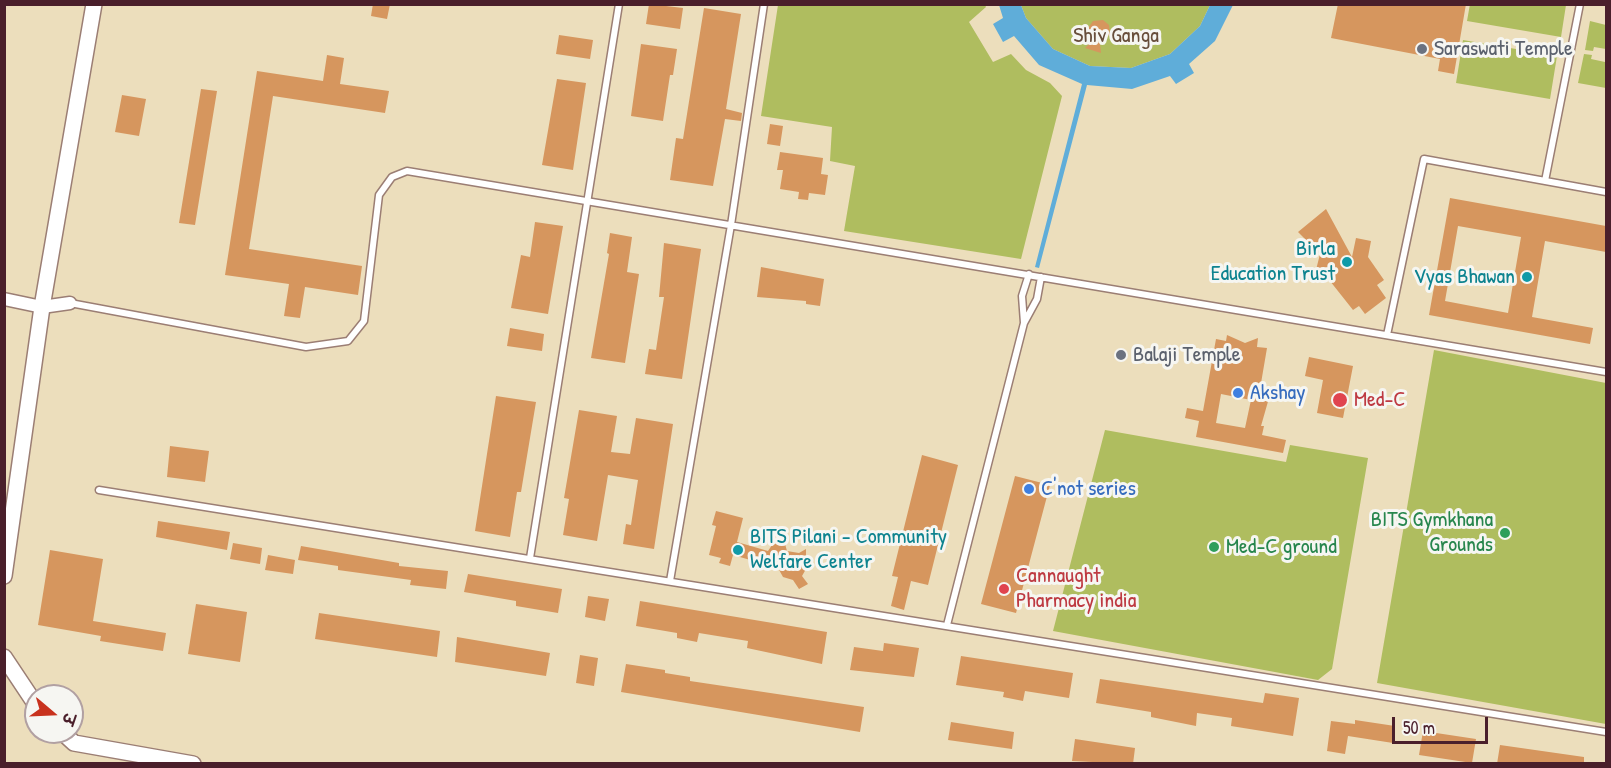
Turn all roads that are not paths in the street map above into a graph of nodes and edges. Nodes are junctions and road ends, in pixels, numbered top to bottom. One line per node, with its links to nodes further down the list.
1 (94, 4): 13 (street)
2 (619, 4): 7 (lane)
3 (764, 4): 8 (lane)
4 (1580, 4): 5 (lane)
5 (1545, 181): 6 (lane); 15 (lane)
6 (1606, 192)
7 (587, 201): 8 (lane); 12 (lane); 18 (lane)
8 (731, 225): 9 (lane); 20 (lane)
9 (1029, 274): 10 (lane); 14 (lane)
10 (1041, 277): 14 (lane); 15 (lane)
11 (4, 299): 13 (street)
12 (70, 303): 13 (street)
13 (42, 307): 19 (street)
14 (1024, 323): 21 (lane)
15 (1387, 335): 16 (lane)
16 (1606, 372)
17 (99, 490): 18 (lane)
18 (530, 558): 20 (lane)
19 (4, 576)
20 (670, 581): 21 (lane)
21 (947, 625): 24 (lane)
22 (4, 657): 23 (street)
23 (24, 687)
24 (1606, 732)
25 (80, 744): 26 (street)
26 (193, 764)

